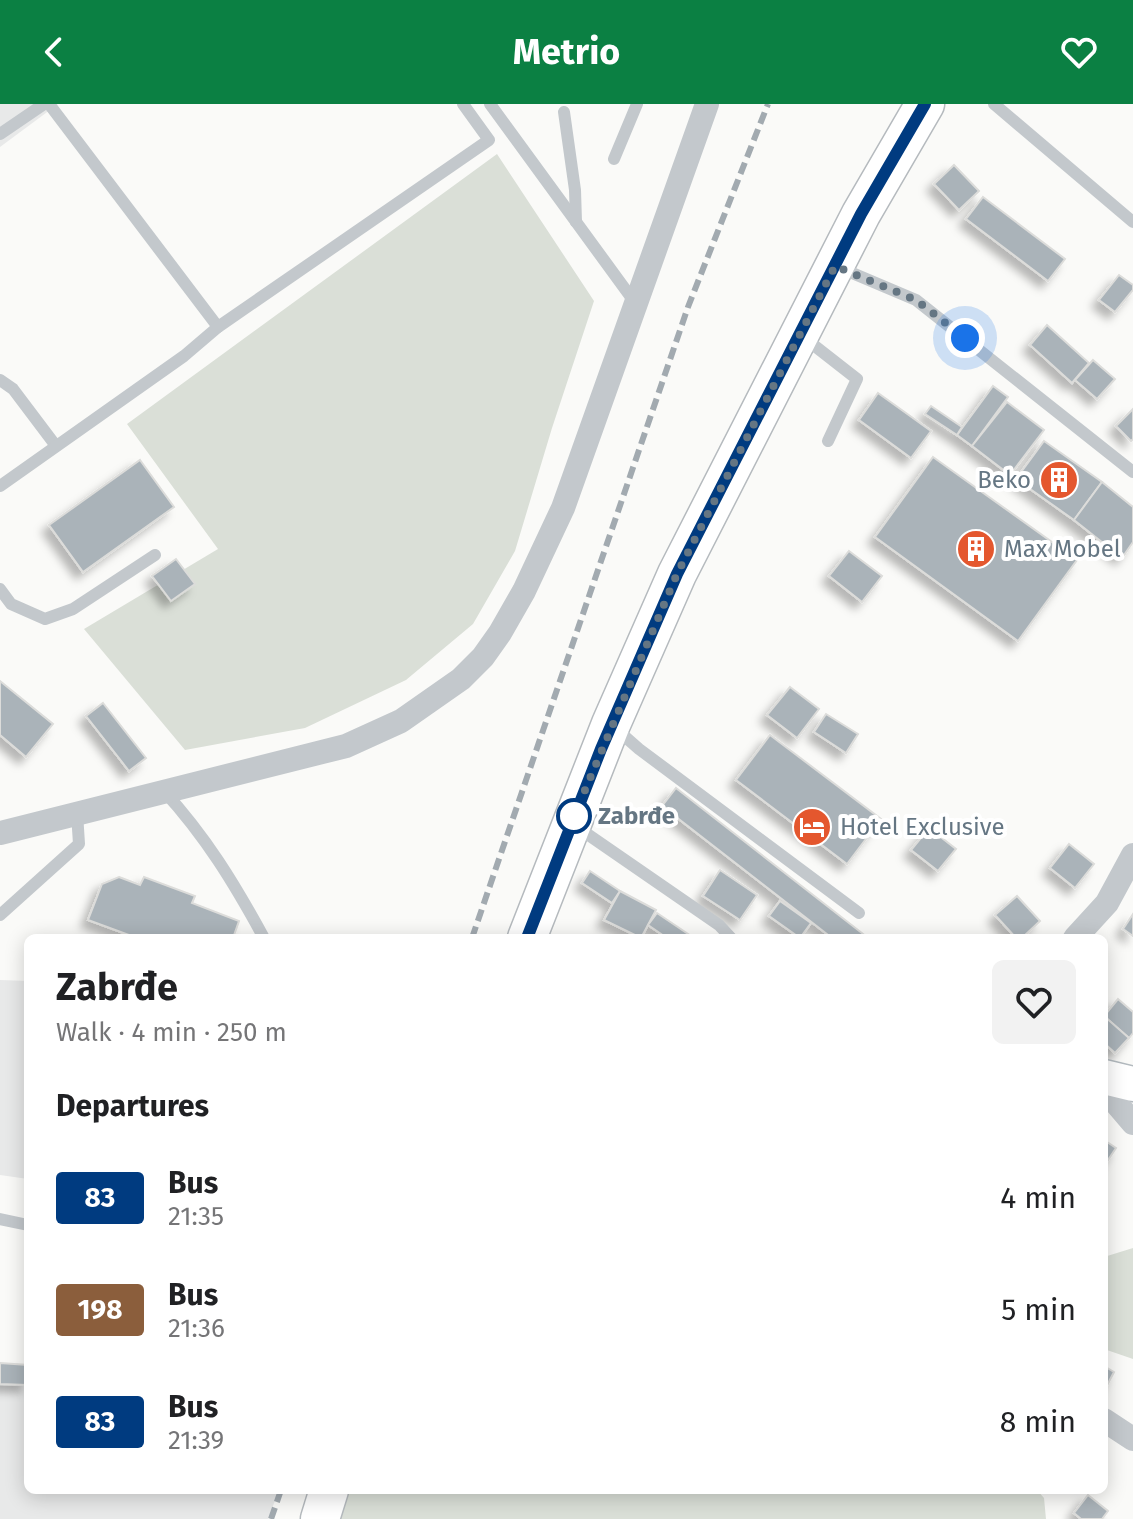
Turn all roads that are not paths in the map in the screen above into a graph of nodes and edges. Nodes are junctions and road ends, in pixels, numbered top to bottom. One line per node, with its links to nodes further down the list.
1 (47, 104): 9 (lane); 15 (lane)
2 (463, 104): 15 (lane)
3 (490, 104): 11 (lane)
4 (637, 104): 10 (lane)
5 (707, 104): 14 (street)
6 (925, 104): 13 (main road)
7 (994, 104): 12 (lane)
8 (564, 112): 11 (lane)
9 (0, 134)
10 (614, 159)
11 (576, 222): 14 (lane)
12 (1133, 222)
13 (835, 266): 16 (main road); 20 (lane)
14 (636, 304): 25 (street)
15 (218, 327): 19 (lane)
16 (800, 334): 18 (lane); 24 (main road)
17 (0, 380): 19 (lane)
18 (828, 441)
19 (56, 446): 21 (lane)
20 (1133, 472)
21 (0, 486)
22 (155, 555): 23 (lane)
23 (0, 589)
24 (611, 724): 27 (main road); 30 (lane)
25 (163, 790): 26 (street); 32 (lane)
26 (77, 813): 28 (street); 31 (lane)
27 (571, 823): 33 (main road); 34 (lane)
28 (0, 833)
29 (1133, 855): 35 (street)
30 (859, 913)
31 (0, 915)
32 (262, 934)
33 (529, 934)
34 (727, 934)
35 (1079, 934)
36 (1108, 1078): 37 (street)
37 (1133, 1084)
38 (1108, 1094): 39 (street)
39 (1133, 1123)
40 (0, 1219): 41 (lane)
41 (24, 1224)
42 (1108, 1423): 43 (street)
43 (1133, 1439)
44 (328, 1494): 45 (main road)
45 (320, 1519)

